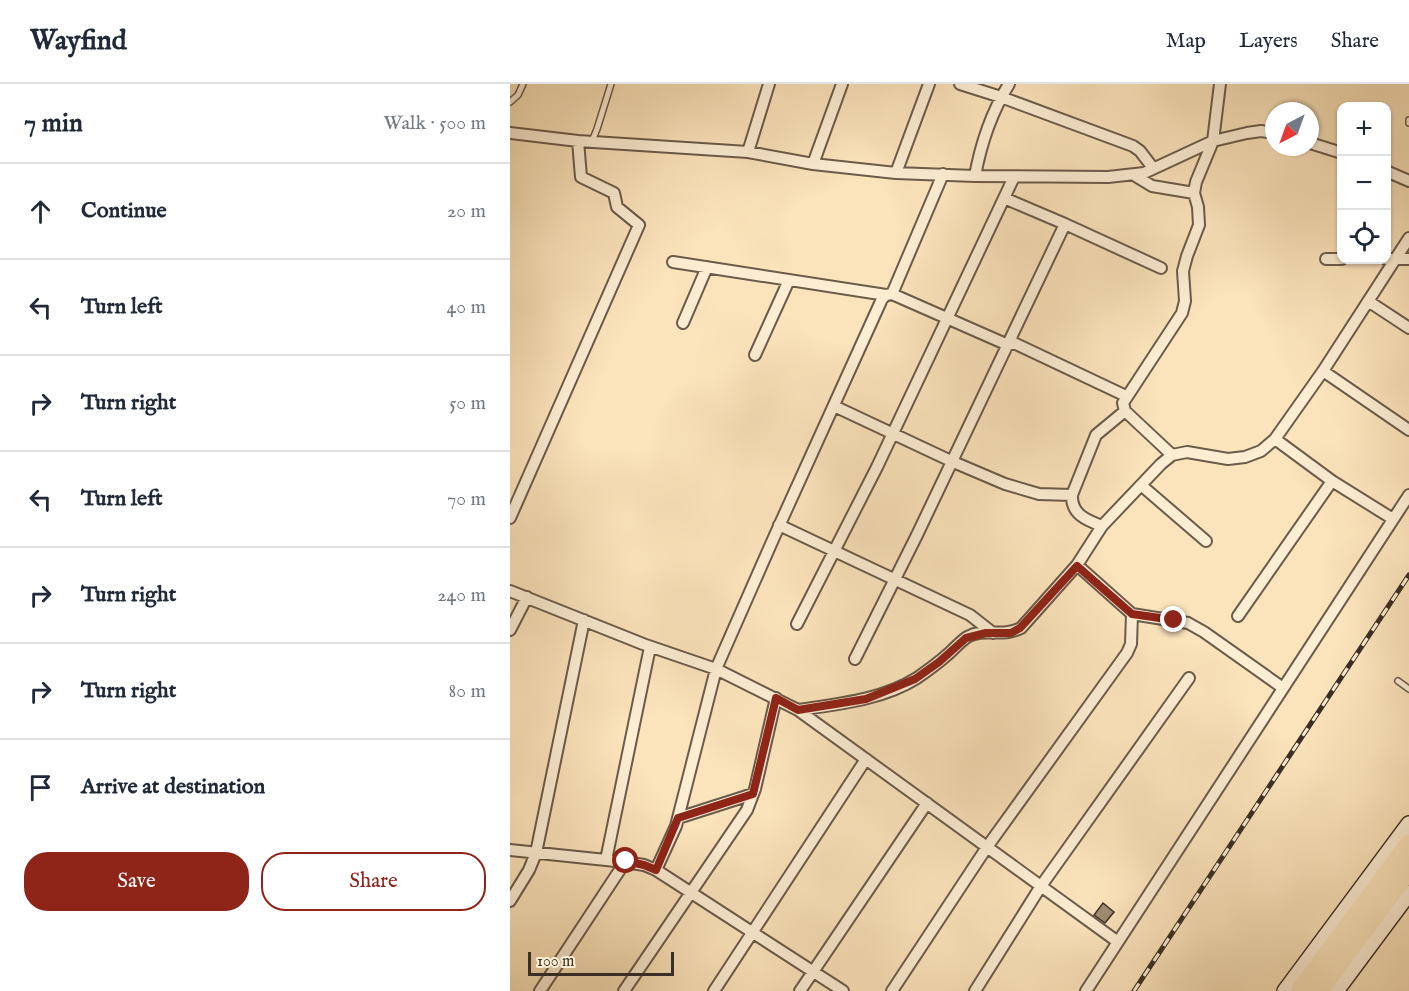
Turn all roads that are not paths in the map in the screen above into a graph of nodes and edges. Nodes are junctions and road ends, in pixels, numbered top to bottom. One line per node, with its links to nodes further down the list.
1 (523, 84): 10 (lane)
2 (611, 84): 14 (lane)
3 (769, 84): 17 (street)
4 (842, 84): 19 (street)
5 (929, 84): 21 (street)
6 (960, 84): 9 (street)
7 (1009, 84): 9 (street)
8 (1220, 84): 15 (street)
9 (1001, 97): 20 (street); 25 (street)
10 (510, 102)
11 (1265, 132): 15 (street)
12 (510, 133): 13 (street)
13 (578, 141): 14 (street); 61 (street)
14 (592, 141): 17 (street)
15 (1213, 141): 20 (street); 28 (street)
16 (1319, 146): 18 (street)
17 (748, 152): 19 (street)
18 (1337, 152)
19 (813, 164): 21 (street)
20 (1153, 168): 24 (street)
21 (896, 173): 23 (street)
22 (1391, 173): 27 (street)
23 (943, 174): 25 (street); 41 (street)
24 (1134, 175): 26 (street); 28 (street)
25 (975, 176): 26 (street)
26 (1014, 177): 29 (street)
27 (1409, 181)
28 (1194, 193): 49 (street)
29 (1004, 198): 30 (street); 43 (street)
30 (1065, 224): 39 (street); 46 (street)
31 (1409, 238): 34 (street)
32 (1326, 259): 33 (street)
33 (1337, 259)
34 (1391, 259): 35 (street)
35 (1409, 259)
36 (673, 262): 38 (street)
37 (1388, 264): 42 (street)
38 (707, 267): 40 (street); 44 (street)
39 (1161, 268)
40 (789, 280): 41 (street); 47 (street)
41 (889, 295): 43 (street); 50 (street)
42 (1368, 301): 45 (street); 48 (street)
43 (948, 317): 46 (street); 53 (street)
44 (683, 322)
45 (1409, 328)
46 (1008, 345): 49 (street); 56 (street)
47 (755, 355)
48 (1323, 371): 52 (street); 54 (street)
49 (1126, 396): 51 (street)
50 (834, 406): 53 (street); 63 (street)
51 (1125, 411): 55 (street); 59 (street)
52 (1409, 430)
53 (892, 433): 56 (street); 66 (street)
54 (1275, 439): 55 (street); 57 (street)
55 (1173, 455): 58 (street)
56 (951, 461): 59 (street); 68 (street)
57 (1332, 481): 62 (street); 72 (street)
58 (1141, 485): 64 (street); 65 (street)
59 (1072, 495): 64 (street)
60 (1409, 495): 62 (street)
61 (510, 518)
62 (1393, 519): 82 (street)
63 (779, 525): 66 (street); 79 (street)
64 (1102, 526): 67 (street)
65 (1206, 541)
66 (834, 551): 68 (street); 74 (street)
67 (1077, 566): 71 (street); 76 (street)
68 (895, 580): 76 (street); 78 (street)
69 (510, 591): 70 (street)
70 (527, 597): 73 (street); 75 (street)
71 (1132, 614): 82 (street); 92 (street)
72 (1238, 616)
73 (584, 620): 77 (street); 94 (street)
74 (797, 624)
75 (510, 630)
76 (993, 633): 85 (street)
77 (651, 647): 79 (street); 95 (street)
78 (855, 659)
79 (716, 669): 84 (street); 89 (street)
80 (1189, 678): 99 (street)
81 (1398, 681): 83 (lane)
82 (1284, 688): 104 (street)
83 (1409, 689)
84 (776, 698): 85 (street); 87 (street)
85 (798, 710): 86 (street)
86 (866, 759): 88 (street); 103 (street)
87 (753, 794): 89 (street); 100 (street)
88 (927, 803): 92 (street); 105 (street)
89 (678, 818): 98 (street)
90 (1409, 824): 114 (street)
91 (1409, 845): 115 (highway)
92 (987, 847): 99 (street); 111 (street)
93 (510, 850): 94 (street)
94 (536, 853): 95 (street); 102 (street)
95 (606, 860): 96 (street)
96 (626, 861): 98 (street); 106 (street)
97 (1409, 868): 116 (highway)
98 (656, 870): 100 (street)
99 (1041, 886): 104 (street); 112 (street)
100 (692, 892): 103 (street); 107 (street)
101 (1409, 893): 117 (street)
102 (510, 901)
103 (753, 931): 105 (street); 108 (street)
104 (1118, 942): 113 (street)
105 (814, 971): 109 (street); 110 (street)
106 (540, 991)
107 (624, 991)
108 (714, 991)
109 (800, 991)
110 (843, 991)
111 (892, 991)
112 (975, 991)
113 (1086, 991)
114 (1285, 991)
115 (1301, 991)
116 (1318, 991)
117 (1336, 991)

